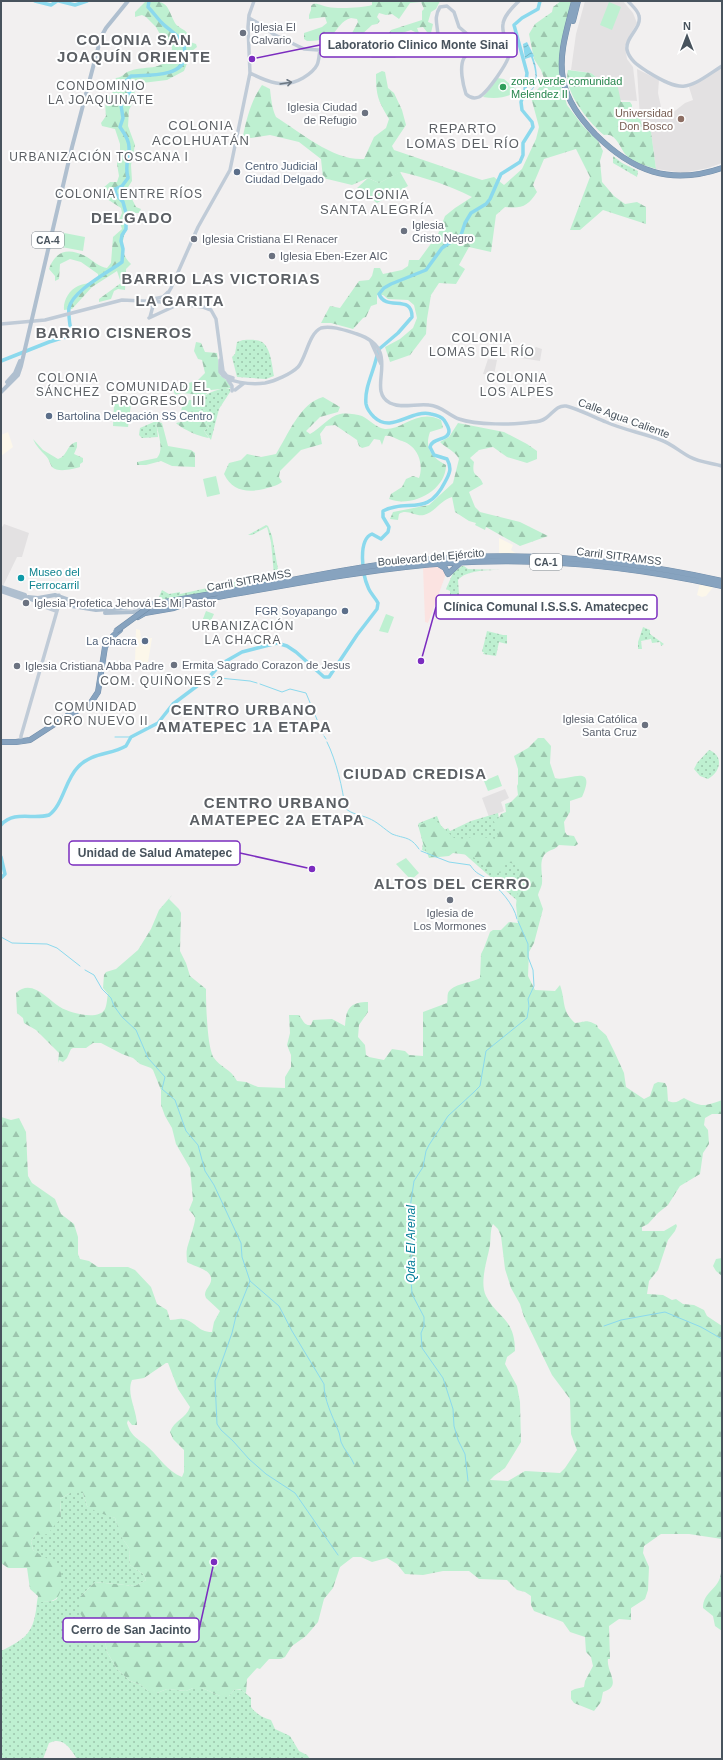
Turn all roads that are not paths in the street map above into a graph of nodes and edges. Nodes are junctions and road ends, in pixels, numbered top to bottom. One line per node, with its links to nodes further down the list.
1 (127, 1): 18 (main road, CA-4)
2 (254, 1): 7 (main road)
3 (519, 1): 8 (main road)
4 (574, 1): 12 (highway)
5 (578, 1): 11 (highway)
6 (628, 1): 9 (main road)
7 (249, 18): 8 (main road); 10 (main road)
8 (320, 50): 10 (main road, one-way to 8)
9 (722, 66)
10 (250, 73): 13 (main road)
11 (722, 165)
12 (722, 168)
13 (171, 288): 14 (main road); 15 (main road); 16 (main road)
14 (143, 300): 15 (main road); 17 (main road); 18 (main road)
15 (163, 302): 16 (main road)
16 (171, 303): 17 (main road)
17 (180, 304): 22 (main road)
18 (31, 322): 19 (main road); 21 (main road, CA-4)
19 (1, 324)
20 (375, 346): 23 (main road); 23 (main road); 24 (main road)
21 (22, 357): 27 (main road, CA-4); 28 (main road, CA-4)
22 (220, 360): 24 (main road); 25 (main road)
23 (382, 367): 29 (main road, Calle Agua Caliente)
24 (275, 378): 26 (main road)
25 (227, 379): 26 (main road); 26 (main road)
26 (250, 383)
27 (1, 388)
28 (1, 392)
29 (722, 466)
30 (461, 563): 31 (highway, Boulevard del Ejército / CA-1); 31 (highway); 35 (highway, Boulevard del Ejército / CA-1)
31 (439, 564): 32 (highway, Boulevard del Ejército / CA-1)
32 (369, 570): 33 (highway, Boulevard del Ejército / CA-1); 35 (main road, Carril SITRAMSS); 35 (highway, Boulevard del Ejército / CA-1)
33 (357, 571): 34 (highway, Boulevard del Ejército / CA-1); 42 (main road, Carril SITRAMSS)
34 (275, 584): 39 (highway, Boulevard del Ejército / CA-1); 45 (highway, Boulevard del Ejército / CA-1, bridge)
35 (722, 584)
36 (1, 589): 37 (main road, Carril SITRAMSS); 38 (main road); 40 (main road)
37 (22, 596): 38 (main road, Carril SITRAMSS); 41 (main road, Carril SITRAMSS)
38 (59, 596): 41 (main road); 42 (main road, Carril SITRAMSS)
39 (194, 601): 41 (main road, Boulevard del Ejército); 45 (highway, CA-1)
40 (37, 604): 41 (main road); 43 (main road)
41 (59, 604): 42 (main road, Carril SITRAMSS); 43 (main road)
42 (108, 610)
43 (56, 611): 45 (main road)
44 (1, 741): 45 (highway, CA-1)
45 (20, 741)

